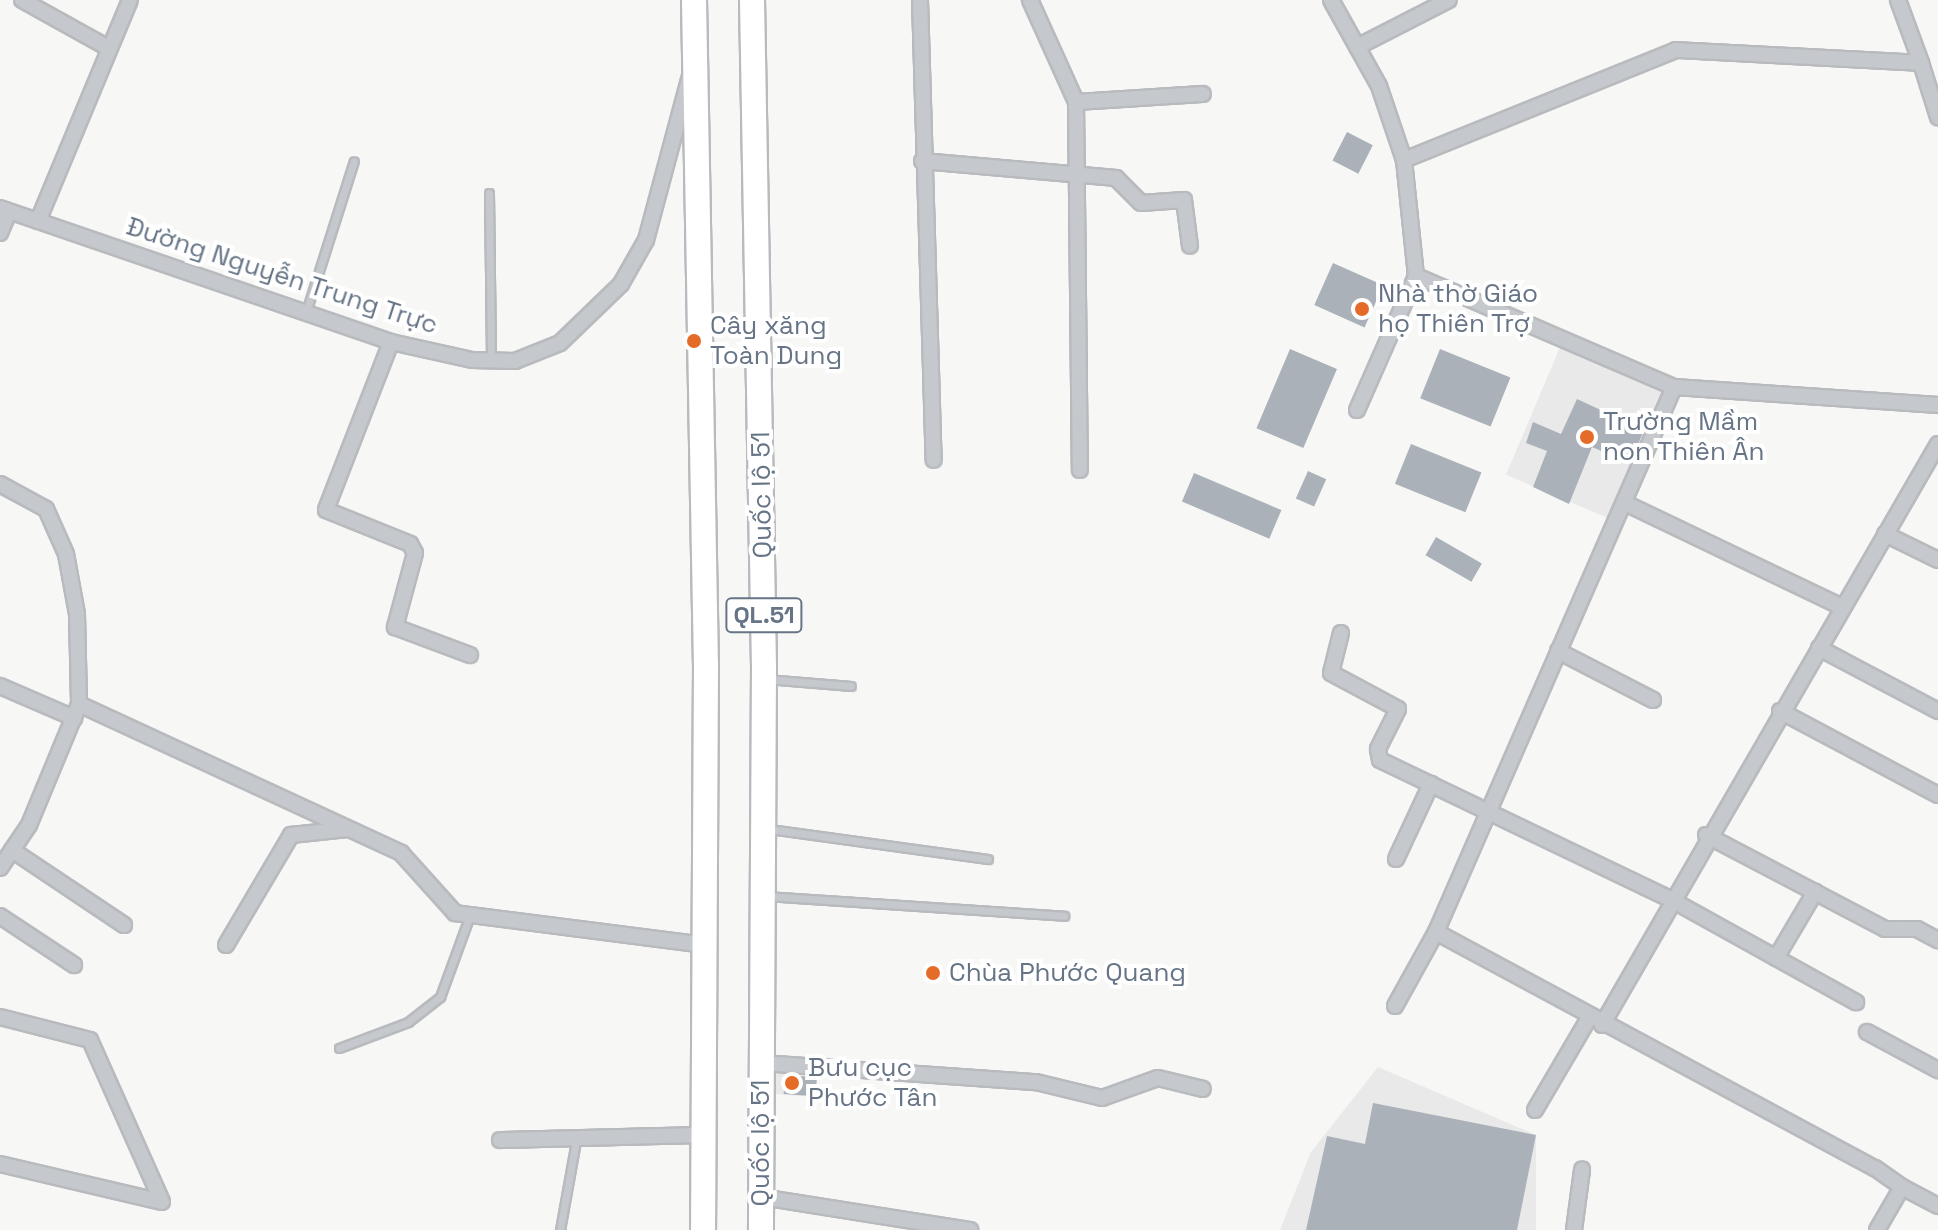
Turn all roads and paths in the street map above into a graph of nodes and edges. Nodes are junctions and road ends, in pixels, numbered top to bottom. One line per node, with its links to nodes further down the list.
1 (22, 0): 10 (street)
2 (130, 0): 10 (street)
3 (694, 0): 12 (highway, QL.51)
4 (752, 0): 45 (highway, Quốc lộ 51 / QL.51)
5 (920, 0): 19 (street)
6 (1030, 0): 15 (street)
7 (1331, 0): 11 (street)
8 (1449, 0): 11 (street)
9 (1898, 0): 13 (street)
10 (105, 46): 23 (street)
11 (1357, 47): 17 (street)
12 (698, 57): 29 (street, Đường Nguyễn Trung Trực); 72 (highway, QL.51)
13 (1921, 63): 16 (street); 17 (street)
14 (1203, 94): 15 (street)
15 (1076, 102): 20 (street)
16 (1938, 117)
17 (1404, 160): 26 (street)
18 (354, 161): 27 (lane)
19 (922, 161): 20 (street); 34 (street)
20 (1071, 179): 25 (street); 35 (street)
21 (489, 193): 29 (lane)
22 (4, 210): 23 (street, Đường Nguyễn Trung Trực); 24 (street)
23 (38, 221): 27 (street, Đường Nguyễn Trung Trực)
24 (0, 233)
25 (1190, 246)
26 (1416, 276): 30 (street); 32 (street)
27 (306, 312): 28 (street, Đường Nguyễn Trung Trực)
28 (391, 342): 29 (street, Đường Nguyễn Trung Trực); 44 (street)
29 (491, 361)
30 (1674, 387): 31 (street); 37 (street)
31 (1938, 405)
32 (1357, 410)
33 (1938, 444): 38 (street)
34 (934, 460)
35 (1080, 470)
36 (0, 484): 49 (street)
37 (1625, 503): 40 (street); 43 (street)
38 (1885, 534): 39 (street); 40 (street)
39 (1938, 560)
40 (1842, 607): 42 (street)
41 (1341, 633): 52 (street)
42 (1819, 648): 50 (street); 51 (street)
43 (1558, 651): 48 (street); 54 (street)
44 (470, 655)
45 (764, 679): 47 (lane); 56 (highway, Quốc lộ 51 / QL.51)
46 (0, 686): 49 (street)
47 (851, 686)
48 (1653, 700)
49 (76, 711): 55 (street); 58 (street)
50 (1780, 711): 53 (street); 57 (street)
51 (1938, 711)
52 (1431, 784): 54 (street); 60 (street)
53 (1938, 795)
54 (1486, 810): 64 (street); 69 (street)
55 (353, 828): 65 (street); 71 (street)
56 (763, 828): 59 (lane); 63 (highway, Quốc lộ 51 / QL.51)
57 (1706, 835): 62 (street); 64 (street)
58 (12, 850): 61 (street); 68 (street)
59 (988, 859)
60 (1396, 859)
61 (0, 868)
62 (1815, 892): 70 (street); 73 (street)
63 (763, 895): 67 (lane); 81 (highway, Quốc lộ 51 / QL.51)
64 (1670, 899): 73 (street); 78 (street)
65 (470, 915): 72 (street); 80 (lane)
66 (0, 916): 74 (street)
67 (1064, 916)
68 (124, 925)
69 (1436, 932): 76 (street); 78 (street)
70 (1938, 940)
71 (226, 945)
72 (704, 945): 85 (highway, QL.51)
73 (1776, 958): 75 (street)
74 (74, 965)
75 (1856, 1002)
76 (1395, 1006)
77 (0, 1017): 88 (street)
78 (1596, 1022): 84 (street); 90 (street)
79 (1867, 1032): 82 (street)
80 (339, 1048)
81 (762, 1063): 83 (street); 91 (highway, Quốc lộ 51 / QL.51)
82 (1938, 1070)
83 (1203, 1089)
84 (1535, 1110)
85 (703, 1135): 87 (street); 94 (highway, QL.51)
86 (500, 1140): 87 (street)
87 (576, 1141): 93 (lane)
88 (0, 1164)
89 (1582, 1170): 97 (street)
90 (1902, 1187): 92 (street); 98 (street)
91 (761, 1197): 95 (highway, Quốc lộ 51 / QL.51); 96 (street)
92 (1938, 1206)
93 (560, 1230)
94 (703, 1230)
95 (761, 1230)
96 (970, 1230)
97 (1574, 1230)
98 (1877, 1230)

